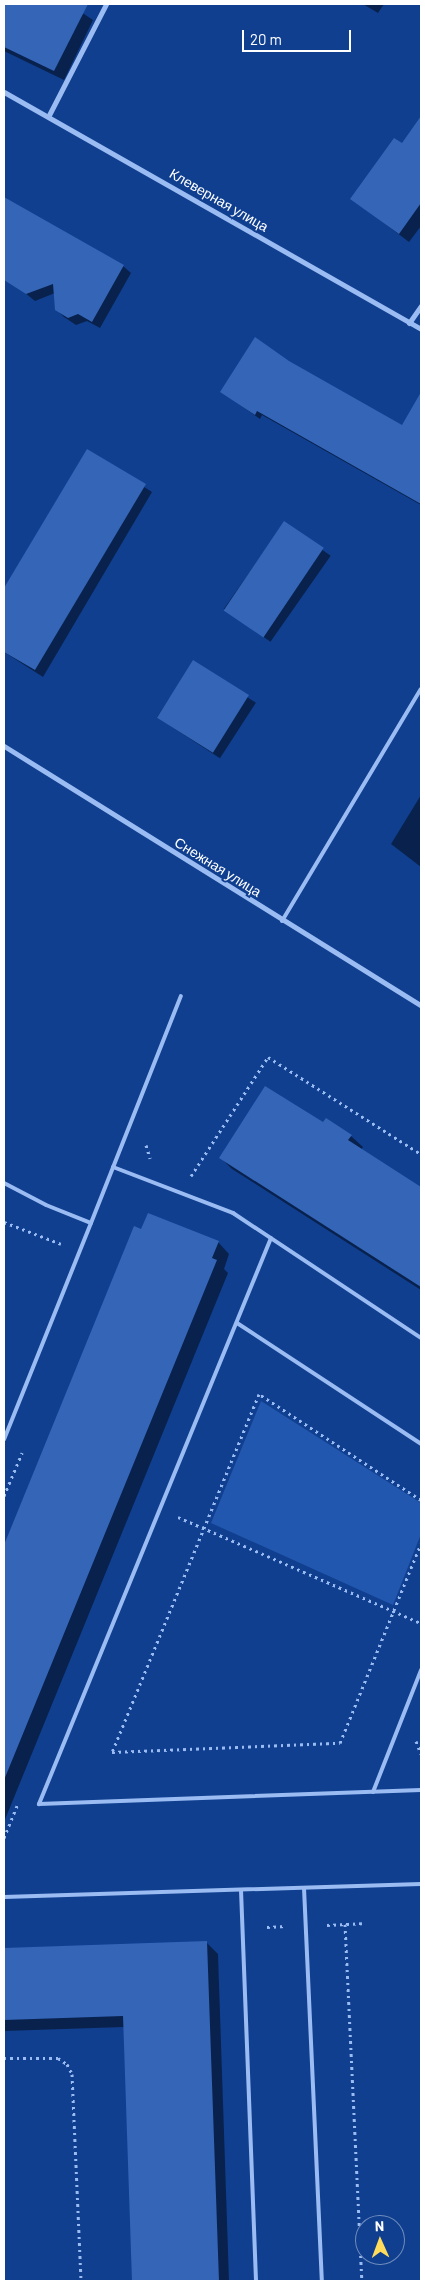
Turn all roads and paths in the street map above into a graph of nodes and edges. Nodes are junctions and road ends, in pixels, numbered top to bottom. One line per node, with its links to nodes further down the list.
1 (106, 4): 3 (street)
2 (4, 92): 3 (street, Клеверная улица)
3 (49, 115): 5 (street, Клеверная улица)
4 (421, 306): 5 (street)
5 (410, 323): 6 (street, Клеверная улица)
6 (421, 329)
7 (421, 689): 9 (lane)
8 (4, 746): 9 (street, Снежная улица)
9 (282, 921): 11 (street, Снежная улица)
10 (181, 996): 12 (lane)
11 (421, 1006)
12 (127, 1132): 14 (path); 15 (lane)
13 (421, 1154): 16 (path)
14 (152, 1161)
15 (113, 1167): 19 (lane); 20 (lane)
16 (181, 1175)
17 (4, 1183): 19 (lane)
18 (4, 1222): 21 (path)
19 (91, 1223): 21 (lane)
20 (271, 1238): 22 (lane); 23 (lane)
21 (80, 1251): 24 (lane)
22 (237, 1323): 25 (lane); 29 (lane)
23 (421, 1338)
24 (4, 1439)
25 (421, 1444)
26 (22, 1450): 27 (path)
27 (4, 1496)
28 (421, 1500): 30 (path)
29 (160, 1509): 30 (path); 36 (lane)
30 (204, 1528): 32 (path); 32 (path)
31 (421, 1544): 32 (path)
32 (394, 1611): 33 (path)
33 (421, 1623)
34 (421, 1670): 36 (lane)
35 (421, 1790): 36 (lane)
36 (373, 1792)
37 (19, 1802): 38 (path)
38 (4, 1838)
39 (421, 1884): 40 (lane)
40 (304, 1888): 41 (lane); 47 (lane)
41 (241, 1890): 42 (lane); 46 (lane)
42 (4, 1897)
43 (344, 1924): 48 (path)
44 (4, 2058): 45 (path)
45 (81, 2281)
46 (256, 2281)
47 (322, 2281)
48 (362, 2281)

